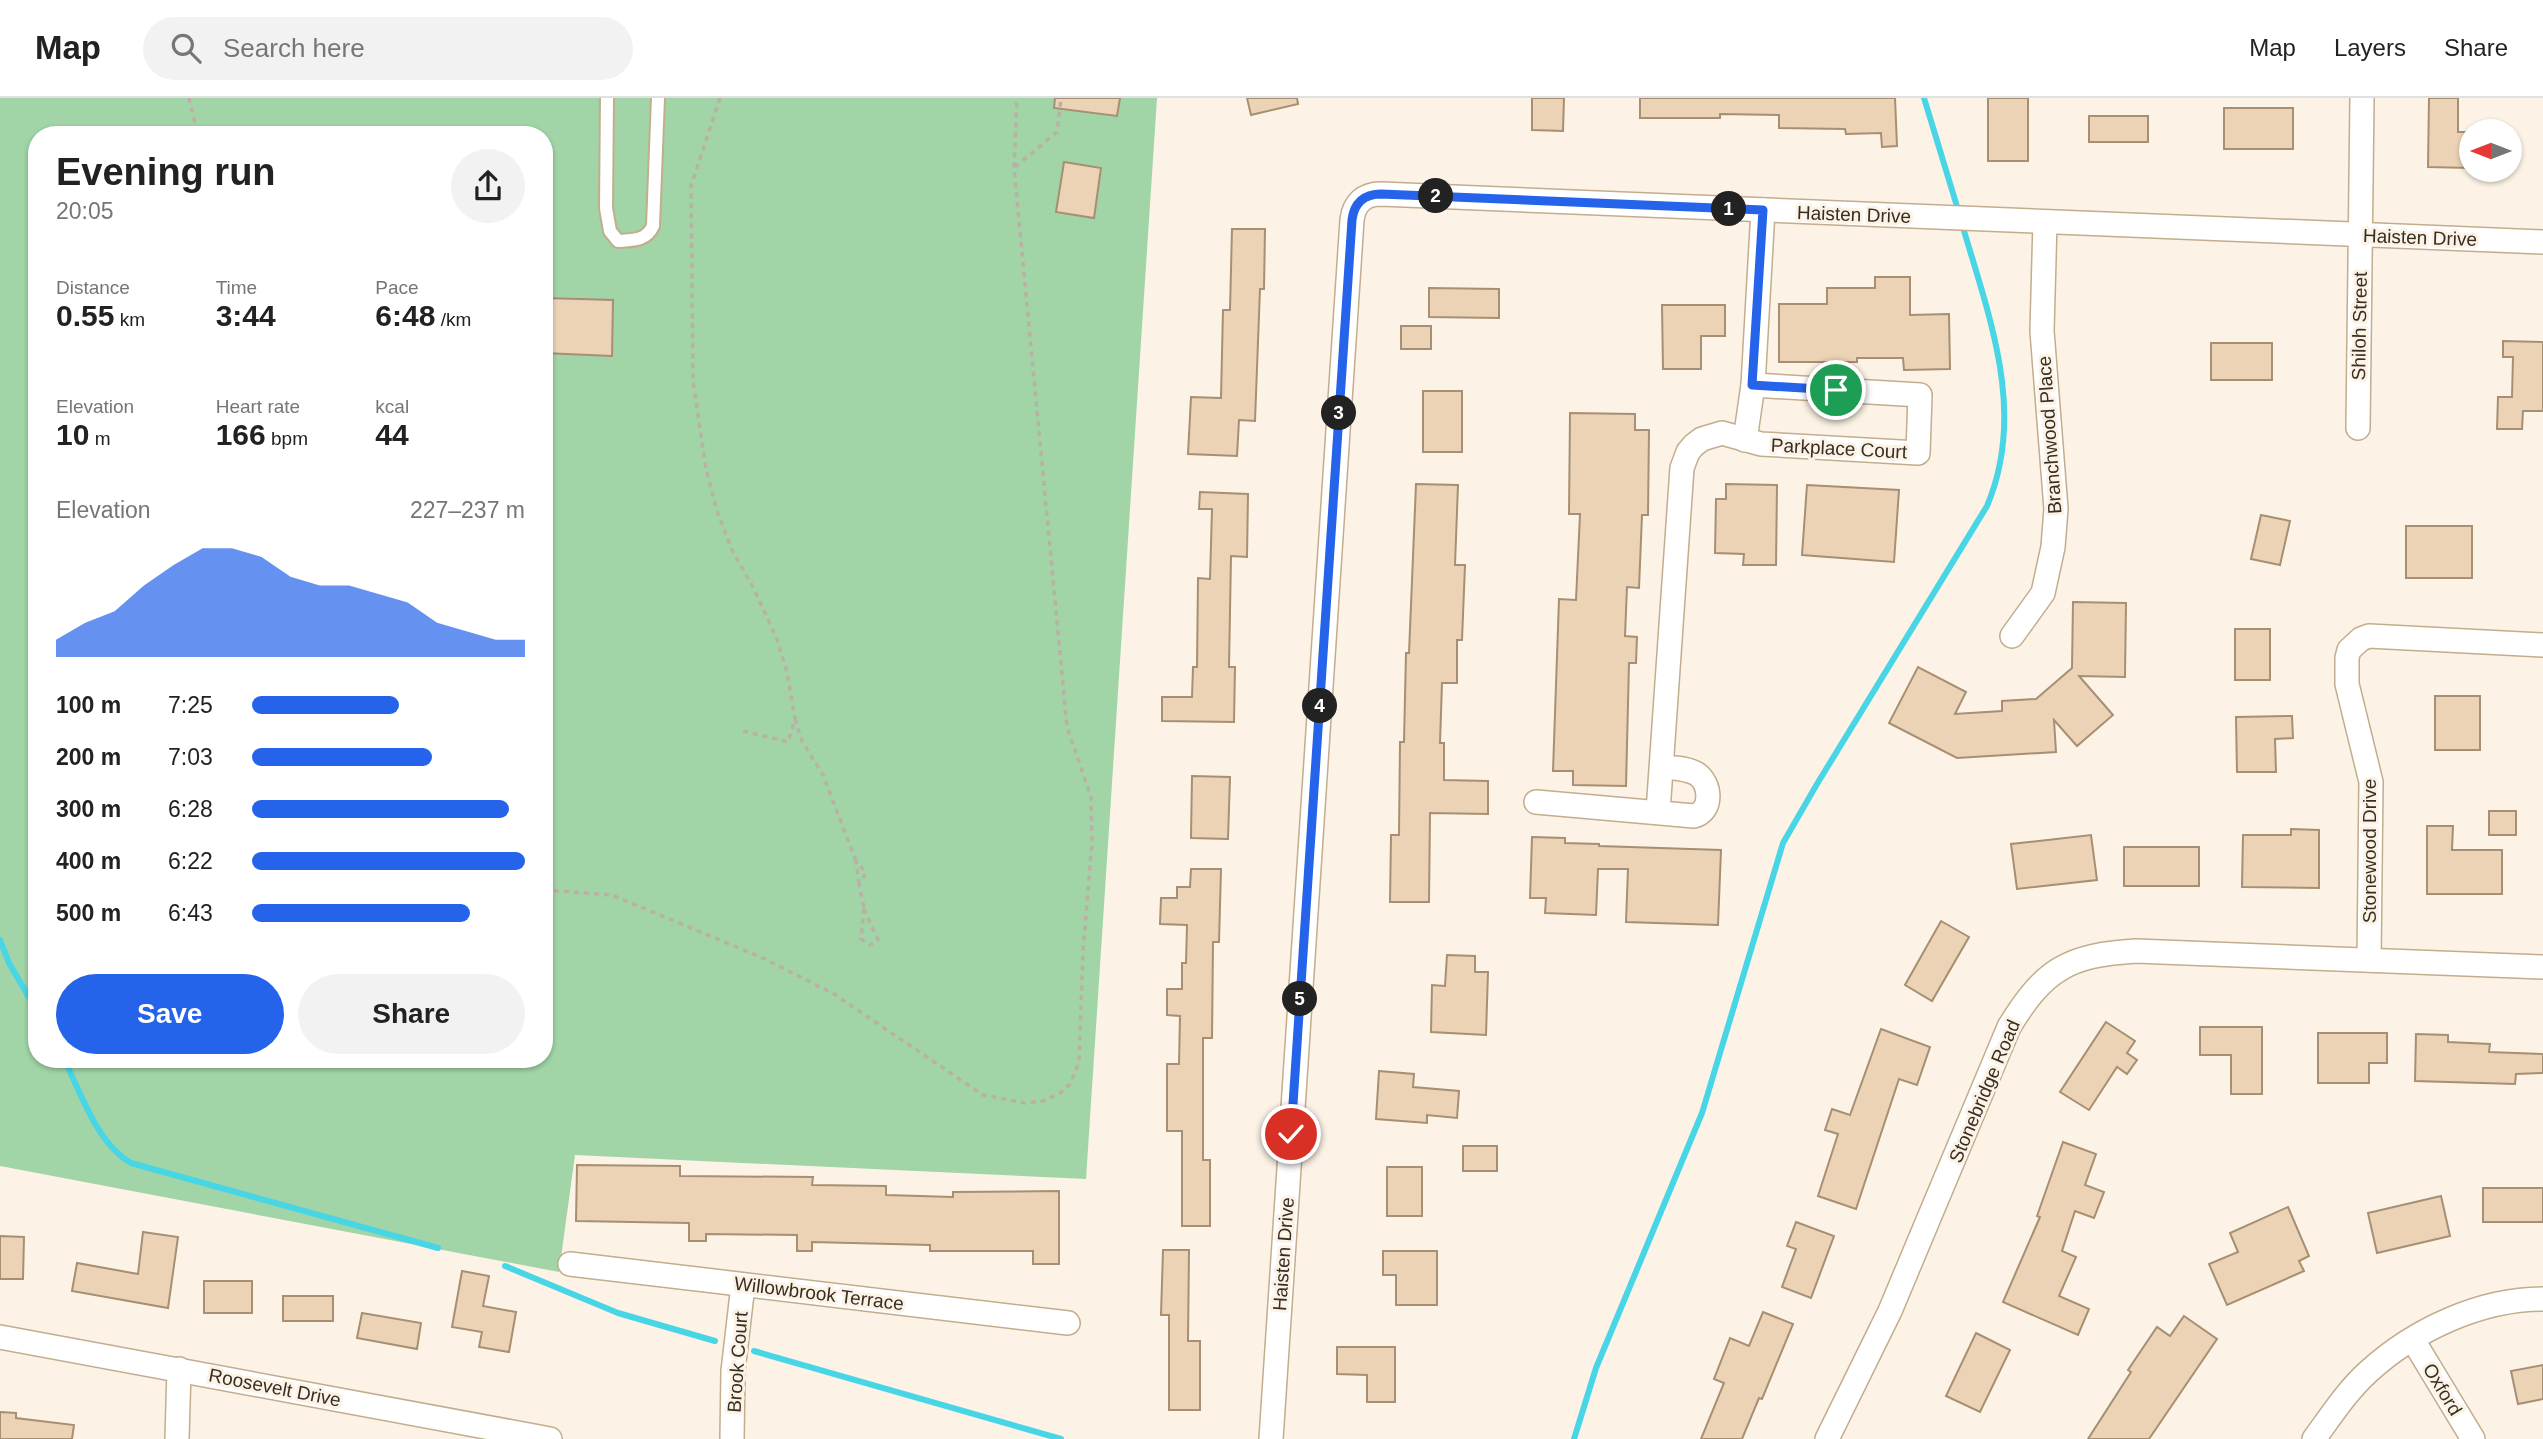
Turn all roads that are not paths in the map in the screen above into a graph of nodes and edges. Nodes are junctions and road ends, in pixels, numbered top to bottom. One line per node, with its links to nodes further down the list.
1 (607, 98): 2 (lane)
2 (658, 98)
3 (2362, 98): 6 (street, Shiloh Street)
4 (1763, 210): 5 (street, Haisten Drive); 8 (street, Parkplace Court); 28 (street, Haisten Drive)
5 (2045, 222): 6 (street, Haisten Drive); 11 (street, Branchwood Place)
6 (2360, 235): 7 (street, Haisten Drive); 9 (street, Shiloh Street)
7 (2543, 242)
8 (1752, 385): 10 (street, Parkplace Court); 10 (street, Parkplace Court)
9 (2358, 428)
10 (1745, 440): 13 (street, Parkplace Court)
11 (2012, 636)
12 (2543, 645): 16 (street, Stonewood Drive)
13 (1663, 767): 15 (street, Parkplace Court); 15 (street)
14 (1536, 802): 15 (street)
15 (1658, 813)
16 (2369, 960): 17 (street, Stonebridge Road); 29 (street, Stonebridge Road)
17 (2543, 967)
18 (570, 1264): 19 (street, Willowbrook Terrace)
19 (743, 1284): 21 (street, Willowbrook Terrace); 27 (street, Brook Court)
20 (2543, 1299): 23 (street)
21 (1068, 1323)
22 (0, 1336): 24 (street, Roosevelt Drive)
23 (2413, 1340): 30 (street); 31 (street, Oxford)
24 (179, 1369): 25 (street); 26 (street, Roosevelt Drive)
25 (177, 1439)
26 (545, 1439)
27 (732, 1439)
28 (1271, 1439)
29 (1827, 1439)
30 (2314, 1439)
31 (2473, 1439)

